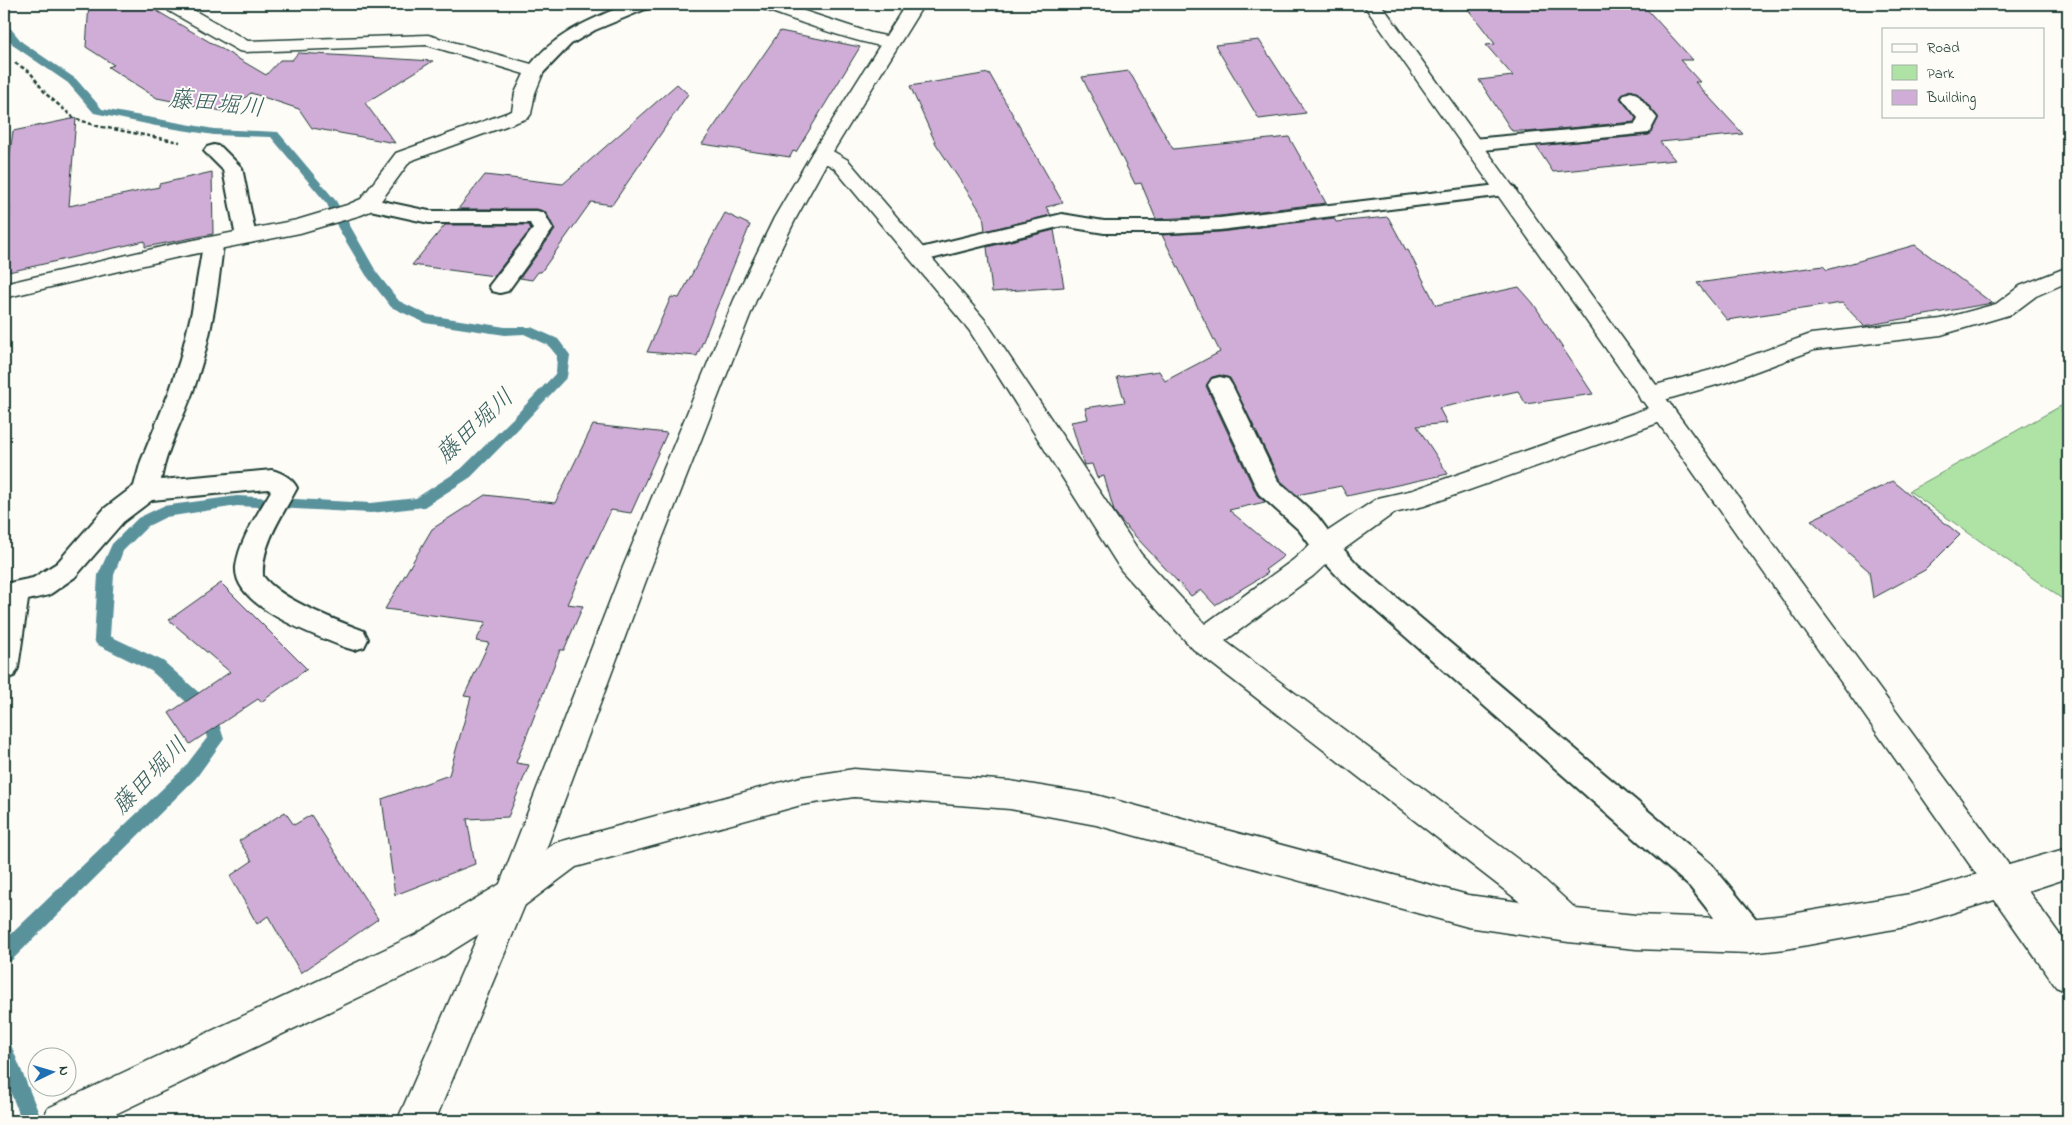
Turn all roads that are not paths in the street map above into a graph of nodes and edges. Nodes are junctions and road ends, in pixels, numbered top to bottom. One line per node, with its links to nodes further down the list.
1 (174, 4): 7 (street)
2 (642, 4): 7 (lane)
3 (766, 4): 6 (street)
4 (915, 4): 6 (street)
5 (1372, 4): 9 (street)
6 (889, 42): 11 (street)
7 (535, 71): 13 (street)
8 (1632, 98): 9 (lane)
9 (1473, 145): 12 (street)
10 (214, 151): 14 (lane)
11 (822, 153): 16 (street); 30 (street)
12 (1506, 190): 16 (lane); 21 (street)
13 (361, 207): 14 (street); 18 (lane)
14 (246, 237): 15 (street)
15 (213, 245): 19 (street); 22 (lane)
16 (919, 255): 26 (street)
17 (2068, 274): 21 (street)
18 (500, 286)
19 (4, 291)
20 (1220, 385): 23 (lane)
21 (1656, 403): 23 (street); 29 (street)
22 (146, 491): 24 (lane); 25 (lane)
23 (1326, 547): 26 (street); 32 (lane)
24 (10, 594): 27 (lane)
25 (354, 639)
26 (1203, 641): 31 (street)
27 (4, 668)
28 (2068, 863): 29 (street)
29 (2002, 883): 32 (street); 33 (street)
30 (512, 895): 31 (street); 34 (street); 35 (street)
31 (1568, 925): 32 (street)
32 (1749, 936)
33 (2068, 976)
34 (67, 1118)
35 (416, 1121)

